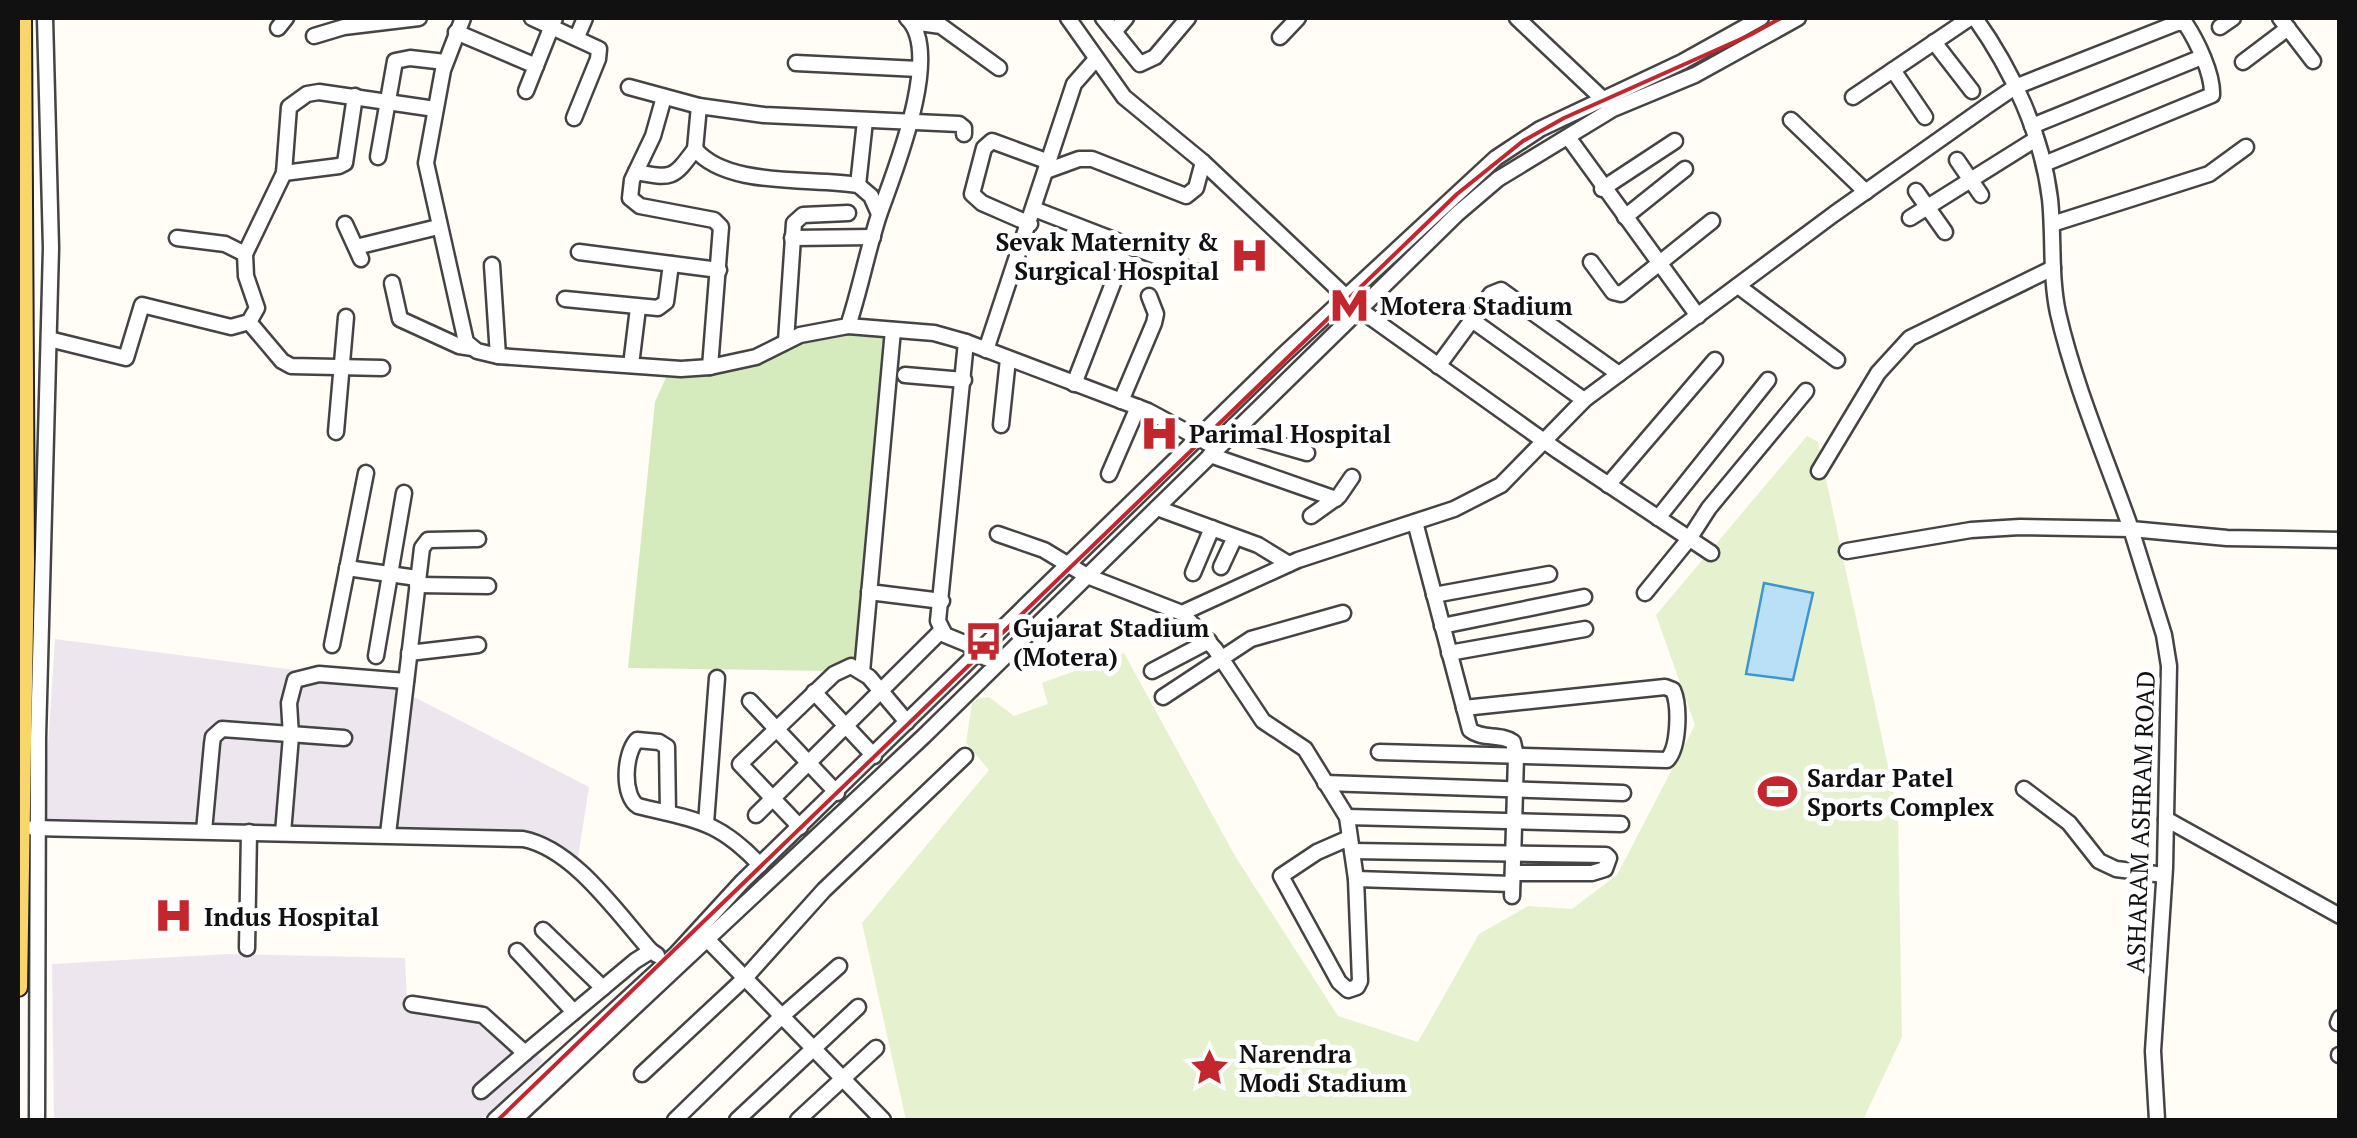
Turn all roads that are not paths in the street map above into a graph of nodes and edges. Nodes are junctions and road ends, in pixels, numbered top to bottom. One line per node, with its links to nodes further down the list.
1 (22, 18): 223 (main road)
2 (45, 18): 111 (street)
3 (419, 18): 23 (street)
4 (463, 18): 21 (street)
5 (532, 18): 18 (street)
6 (586, 18): 24 (street)
7 (1068, 18): 28 (street)
8 (1103, 18): 22 (street)
9 (1126, 18): 22 (street)
10 (1188, 18): 22 (street)
11 (1298, 18): 25 (street)
12 (1517, 18): 44 (street)
13 (1761, 18): 44 (street)
14 (1798, 18): 48 (street)
15 (1972, 18): 26 (street); 38 (street, ASHARAM ASHRAM ROAD)
16 (2233, 18): 20 (street)
17 (910, 20): 34 (street); 35 (street)
18 (554, 22): 24 (street); 33 (street)
19 (2284, 23): 29 (street); 31 (street)
20 (2220, 27)
21 (456, 32): 30 (street); 33 (street)
22 (1114, 32)
23 (314, 36)
24 (577, 37): 50 (street)
25 (1280, 37)
26 (1934, 42): 36 (street); 39 (street)
27 (2202, 57): 38 (street); 54 (street); 63 (street)
28 (1096, 58): 62 (street); 64 (street)
29 (2313, 61)
30 (445, 62): 45 (street); 47 (street)
31 (2242, 62)
32 (796, 63): 35 (street)
33 (536, 66): 40 (street)
34 (999, 68)
35 (919, 69): 53 (street)
36 (1893, 70): 43 (street); 49 (street)
37 (629, 87): 42 (street)
38 (2015, 87): 54 (street, ASHARAM ASHRAM ROAD); 72 (street)
39 (1972, 90)
40 (526, 91)
41 (356, 96): 45 (street); 67 (street); 67 (street)
42 (664, 97): 46 (street); 66 (street)
43 (1853, 97)
44 (1602, 98): 48 (street); 101 (street)
45 (386, 101): 47 (street); 60 (street)
46 (699, 106): 52 (street); 59 (street)
47 (435, 109): 83 (street)
48 (1614, 109): 56 (street)
49 (1925, 117)
50 (574, 118)
51 (1790, 120): 72 (street)
52 (864, 121): 53 (street); 69 (street)
53 (909, 122): 55 (street); 76 (street)
54 (2034, 132): 63 (street, ASHARAM ASHRAM ROAD); 68 (street)
55 (964, 134)
56 (1568, 137): 70 (street); 104 (street)
57 (1675, 141): 70 (street)
58 (2246, 147): 82 (street)
59 (696, 149): 66 (street); 69 (street)
60 (378, 157)
61 (1957, 160): 68 (street)
62 (1203, 162): 64 (street); 101 (street)
63 (2044, 164): 82 (street, ASHARAM ASHRAM ROAD)
64 (1048, 166): 77 (street); 77 (street)
65 (1685, 169): 78 (street)
66 (636, 172): 95 (street)
67 (284, 173): 89 (street)
68 (1970, 180): 73 (street); 74 (street)
69 (858, 185): 76 (street)
70 (1602, 189): 78 (street)
71 (1916, 191): 74 (street)
72 (1866, 192): 99 (street)
73 (1981, 195)
74 (1928, 207): 79 (street); 84 (street)
75 (848, 214): 87 (street)
76 (879, 214): 85 (street)
77 (1032, 216): 96 (street); 115 (street)
78 (1625, 217): 91 (street)
79 (1910, 218)
80 (1712, 221): 91 (street)
81 (346, 224): 83 (street)
82 (2052, 224): 94 (street, ASHARAM ASHRAM ROAD)
83 (438, 227): 114 (street)
84 (1945, 232)
85 (873, 237): 87 (street); 109 (street)
86 (177, 238): 89 (street)
87 (792, 238): 112 (street)
88 (579, 252): 92 (street)
89 (246, 254): 108 (street)
90 (1591, 262): 91 (street)
91 (1659, 263): 105 (street)
92 (672, 264): 95 (street); 103 (street)
93 (492, 265): 116 (street)
94 (2053, 268): 141 (street); 153 (street, ASHARAM ASHRAM ROAD)
95 (719, 270): 124 (street)
96 (1197, 272)
97 (1115, 278): 129 (street)
98 (392, 283): 114 (street)
99 (1738, 286): 105 (street); 119 (street)
100 (1149, 296): 132 (street)
101 (1345, 296): 104 (street); 137 (street)
102 (566, 300): 103 (street)
103 (638, 308): 120 (street)
104 (1359, 309): 121 (street); 136 (street)
105 (1698, 316): 125 (street)
106 (346, 317): 122 (street)
107 (1472, 320): 121 (street); 125 (street); 131 (street)
108 (249, 322): 111 (street); 122 (street)
109 (848, 326): 110 (street); 112 (street)
110 (893, 330): 113 (street); 171 (street)
111 (49, 339): 223 (street)
112 (786, 341): 124 (street)
113 (966, 342): 115 (street); 127 (street)
114 (472, 348): 116 (street)
115 (986, 350): 117 (street)
116 (498, 356): 120 (street)
117 (1008, 358): 129 (street); 134 (street)
118 (1715, 360): 145 (street)
119 (1837, 360)
120 (631, 365): 124 (street)
121 (1438, 366): 138 (street)
122 (343, 368): 123 (street); 135 (street)
123 (382, 368)
124 (710, 368)
125 (1619, 374): 131 (street)
126 (905, 375): 127 (street)
127 (964, 380): 175 (street)
128 (1768, 380): 150 (street)
129 (1074, 384): 132 (street)
130 (1806, 390): 157 (street)
131 (1584, 400): 138 (street)
132 (1121, 401): 133 (street)
133 (1138, 408): 137 (street); 143 (street)
134 (1000, 425)
135 (336, 432)
136 (1234, 432): 139 (street); 140 (street)
137 (1200, 438): 139 (street); 162 (street)
138 (1546, 441): 145 (street); 151 (street)
139 (1214, 452): 147 (street); 148 (street)
140 (1306, 452)
141 (1819, 472)
142 (366, 473): 164 (street)
143 (1109, 474)
144 (1352, 476): 147 (street)
145 (1608, 485): 150 (street)
146 (404, 493): 166 (street)
147 (1336, 499): 149 (street)
148 (1157, 508): 152 (street); 168 (street)
149 (1311, 516)
150 (1658, 518): 157 (street)
151 (1414, 522): 161 (street); 173 (street)
152 (1212, 528): 155 (street); 165 (street)
153 (2131, 529): 158 (street); 159 (street); 218 (street, ASHARAM ASHRAM ROAD)
154 (998, 534): 162 (street)
155 (1235, 537): 161 (street); 163 (street)
156 (478, 539): 169 (street)
157 (1689, 539): 160 (street); 172 (street)
158 (2340, 540)
159 (1847, 551)
160 (1712, 553)
161 (1289, 564): 176 (street)
162 (1069, 566): 168 (street); 184 (street)
163 (1221, 567)
164 (347, 568): 166 (street); 182 (street)
165 (1193, 573)
166 (388, 574): 169 (street); 187 (street)
167 (1550, 574): 173 (street)
168 (1087, 576): 176 (street); 189 (street)
169 (417, 582): 170 (street); 185 (street)
170 (488, 586)
171 (869, 592): 175 (street); 191 (street)
172 (1645, 592)
173 (1434, 595): 178 (street)
174 (1584, 597): 178 (street)
175 (942, 601): 180 (street)
176 (1182, 613): 181 (street)
177 (1343, 613): 188 (street)
178 (1442, 626): 186 (street)
179 (1586, 629): 186 (street)
180 (941, 631): 184 (street); 194 (street)
181 (1209, 641): 188 (street); 190 (street)
182 (332, 644)
183 (478, 646): 185 (street)
184 (980, 652): 189 (street); 199 (street)
185 (409, 653): 193 (street)
186 (1449, 653): 198 (street)
187 (376, 656)
188 (1220, 657): 196 (street); 209 (street)
189 (996, 666): 236 (street)
190 (1152, 671)
191 (862, 672): 194 (street); 195 (street)
192 (717, 678): 220 (street)
193 (406, 680): 202 (street); 227 (street)
194 (881, 691): 199 (street); 201 (street)
195 (814, 692): 200 (street); 201 (street)
196 (1163, 697)
197 (750, 700): 200 (street)
198 (1464, 708): 207 (street); 207 (street)
199 (906, 722): 205 (street)
200 (779, 727): 208 (street); 214 (street)
201 (847, 727): 205 (street); 208 (street)
202 (291, 736): 203 (street); 224 (street); 226 (street)
203 (344, 738)
204 (1379, 752): 207 (street)
205 (874, 756): 212 (street)
206 (965, 756): 242 (street)
207 (1516, 756): 210 (street)
208 (811, 762): 212 (street); 214 (street)
209 (1325, 783): 210 (street); 217 (street)
210 (1515, 788): 213 (street); 219 (street)
211 (2024, 789): 231 (street)
212 (838, 793): 222 (street)
213 (1623, 793)
214 (774, 799): 216 (street); 222 (street)
215 (668, 813): 215 (street); 220 (street)
216 (756, 815)
217 (1348, 817): 219 (street); 228 (street)
218 (2166, 819): 231 (street, ASHARAM ASHRAM ROAD); 234 (street)
219 (1514, 821): 221 (street); 229 (street)
220 (706, 823): 230 (street)
221 (1621, 824)
222 (800, 827): 230 (street)
223 (30, 828): 224 (street); 243 (main road); 255 (street)
224 (204, 832): 225 (street)
225 (249, 832): 226 (street); 237 (street)
226 (282, 833): 227 (street)
227 (388, 834): 239 (street)
228 (1350, 845): 229 (street); 232 (street); 232 (street)
229 (1513, 852): 233 (street); 233 (street)
230 (760, 864): 236 (street)
231 (2164, 875): 262 (street, ASHARAM ASHRAM ROAD)
232 (1356, 879): 233 (street)
233 (1512, 884)
234 (2340, 916)
235 (543, 930): 244 (street)
236 (703, 935): 240 (street); 242 (street)
237 (247, 948)
238 (517, 950): 247 (street)
239 (651, 951): 240 (street); 244 (street)
240 (672, 965): 256 (street); 257 (street)
241 (839, 966): 248 (street)
242 (745, 978): 248 (street); 252 (street)
243 (18, 987)
244 (603, 988): 247 (street)
245 (412, 1004): 251 (street)
246 (858, 1006): 249 (street)
247 (574, 1012): 251 (street)
248 (782, 1016): 249 (street); 258 (street)
249 (813, 1048): 253 (street); 259 (street)
250 (876, 1048): 253 (street)
251 (524, 1052): 254 (street)
252 (642, 1074)
253 (842, 1079): 260 (street); 261 (street)
254 (481, 1090)
255 (37, 1120)
256 (495, 1120)
257 (514, 1120)
258 (675, 1120)
259 (737, 1120)
260 (798, 1120)
261 (883, 1120)
262 (2157, 1120)

